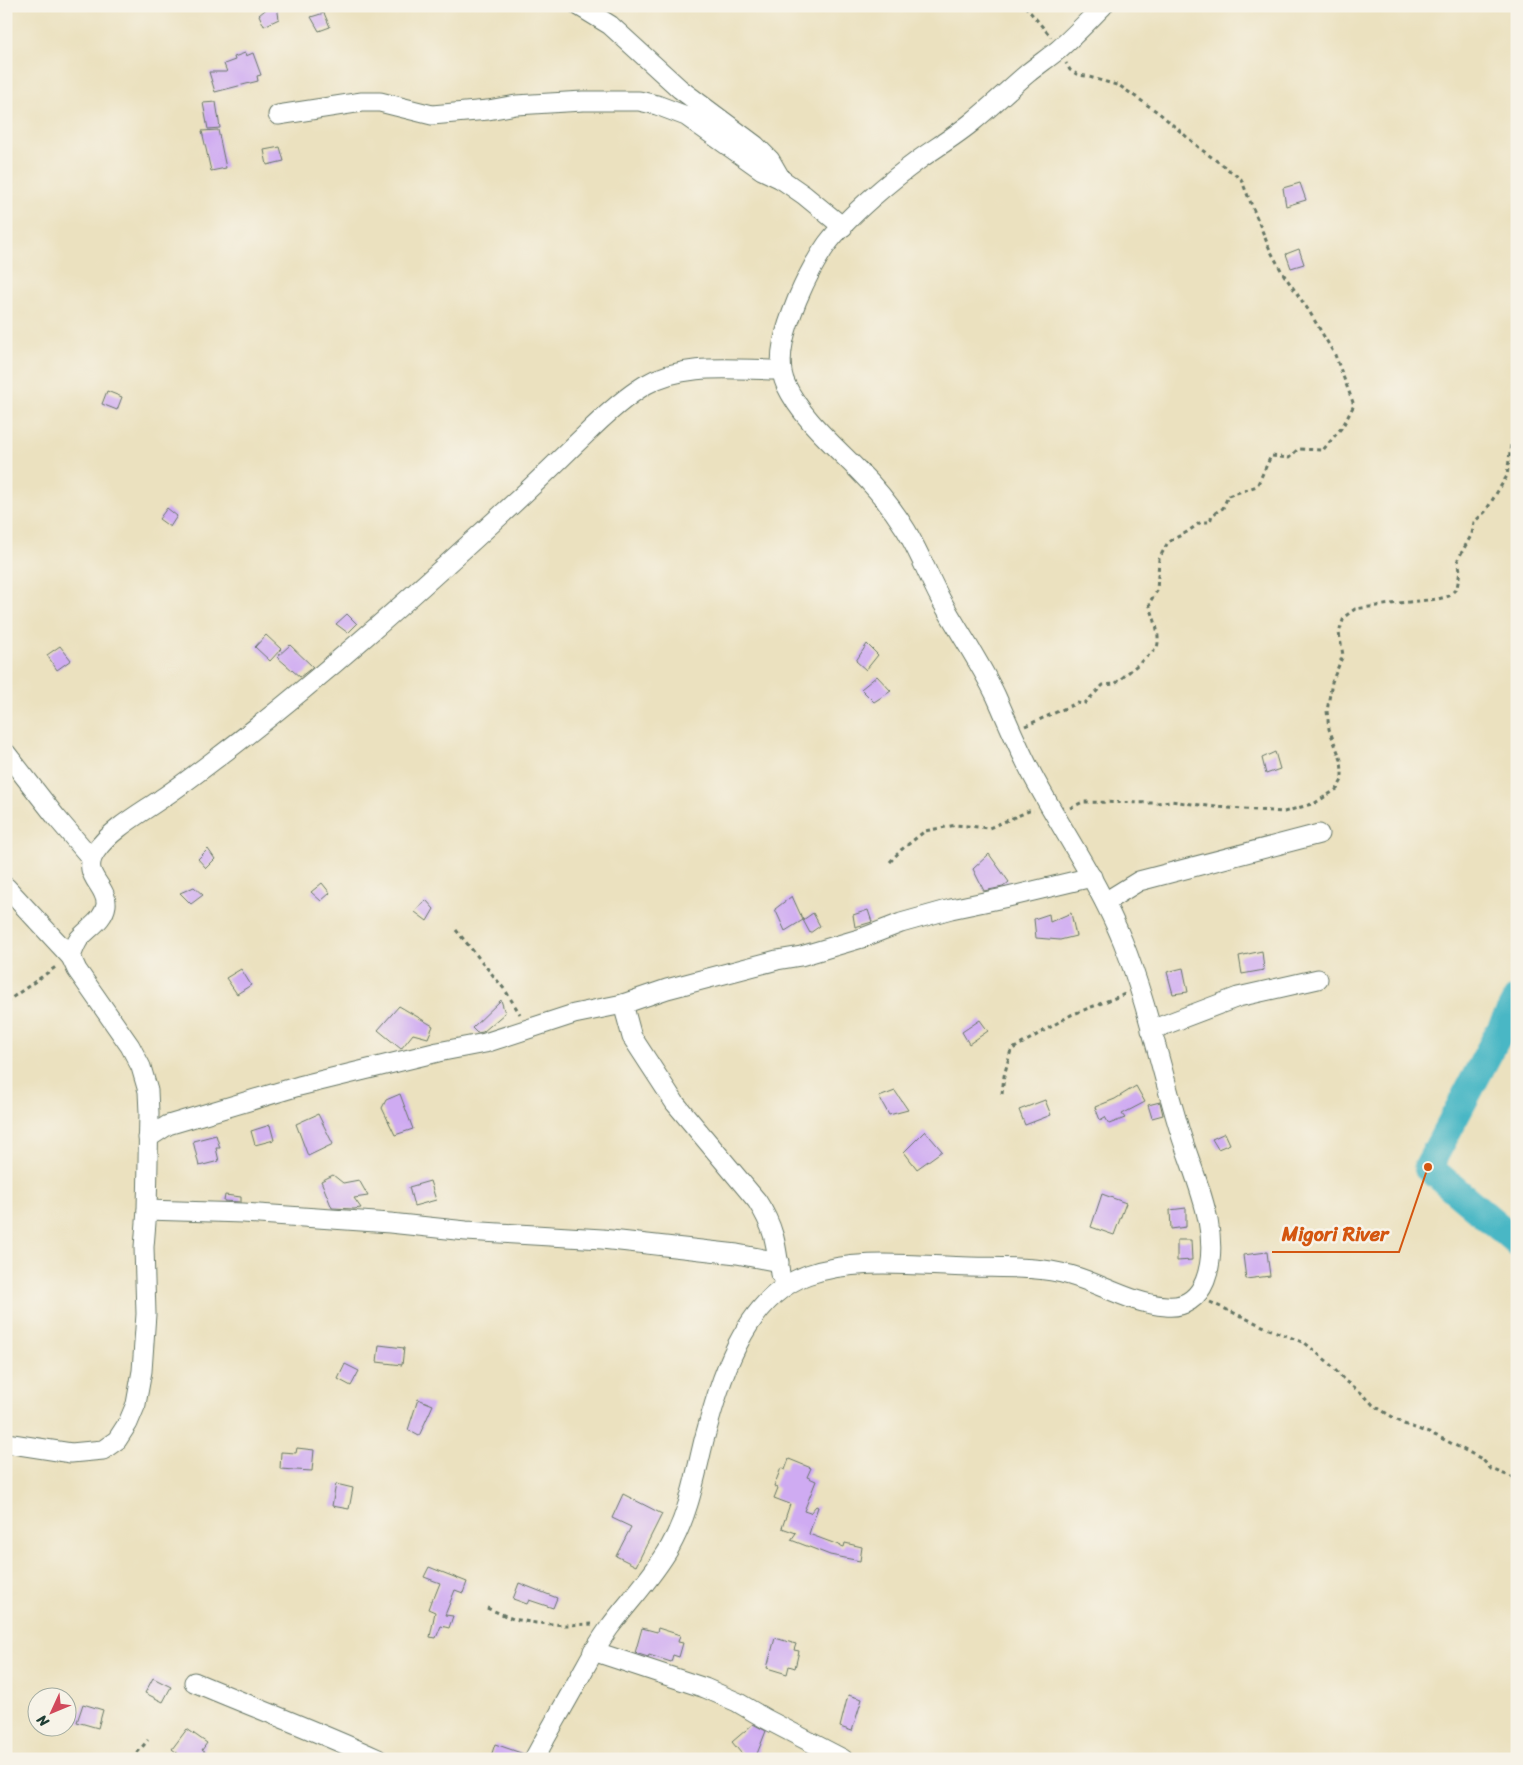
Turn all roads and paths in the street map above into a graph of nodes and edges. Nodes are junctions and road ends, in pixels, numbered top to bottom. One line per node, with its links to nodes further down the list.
1 (579, 6): 6 (street)
2 (1025, 6): 4 (path)
3 (1103, 6): 4 (street)
4 (1059, 49): 7 (street); 10 (path)
5 (278, 116): 6 (street)
6 (781, 180): 7 (street)
7 (843, 227): 8 (street)
8 (780, 370): 10 (street); 14 (street)
9 (1517, 431): 12 (path)
10 (1011, 732): 12 (street)
11 (6, 753): 14 (street)
12 (1052, 811): 15 (path); 16 (street)
13 (1319, 834): 18 (street)
14 (91, 858): 20 (street)
15 (890, 862)
16 (1092, 877): 18 (street); 24 (street)
17 (6, 887): 20 (street)
18 (1105, 902): 22 (street)
19 (456, 930): 25 (path)
20 (72, 959): 23 (path); 28 (street)
21 (1318, 979): 26 (street)
22 (1140, 988): 26 (street); 27 (path)
23 (6, 1002)
24 (623, 1004): 25 (street); 30 (street)
25 (530, 1030): 28 (street)
26 (1151, 1030): 32 (street)
27 (1002, 1094)
28 (148, 1138): 29 (street)
29 (147, 1210): 30 (street); 33 (street)
30 (778, 1262): 31 (street)
31 (784, 1287): 32 (street); 36 (street)
32 (1195, 1296): 34 (path)
33 (6, 1443)
34 (1517, 1479)
35 (487, 1608): 36 (path)
36 (610, 1626): 37 (street)
37 (593, 1651): 42 (street); 43 (street)
38 (194, 1682): 41 (street)
39 (148, 1740): 40 (path)
40 (132, 1759)
41 (378, 1759)
42 (534, 1759)
43 (843, 1759)

